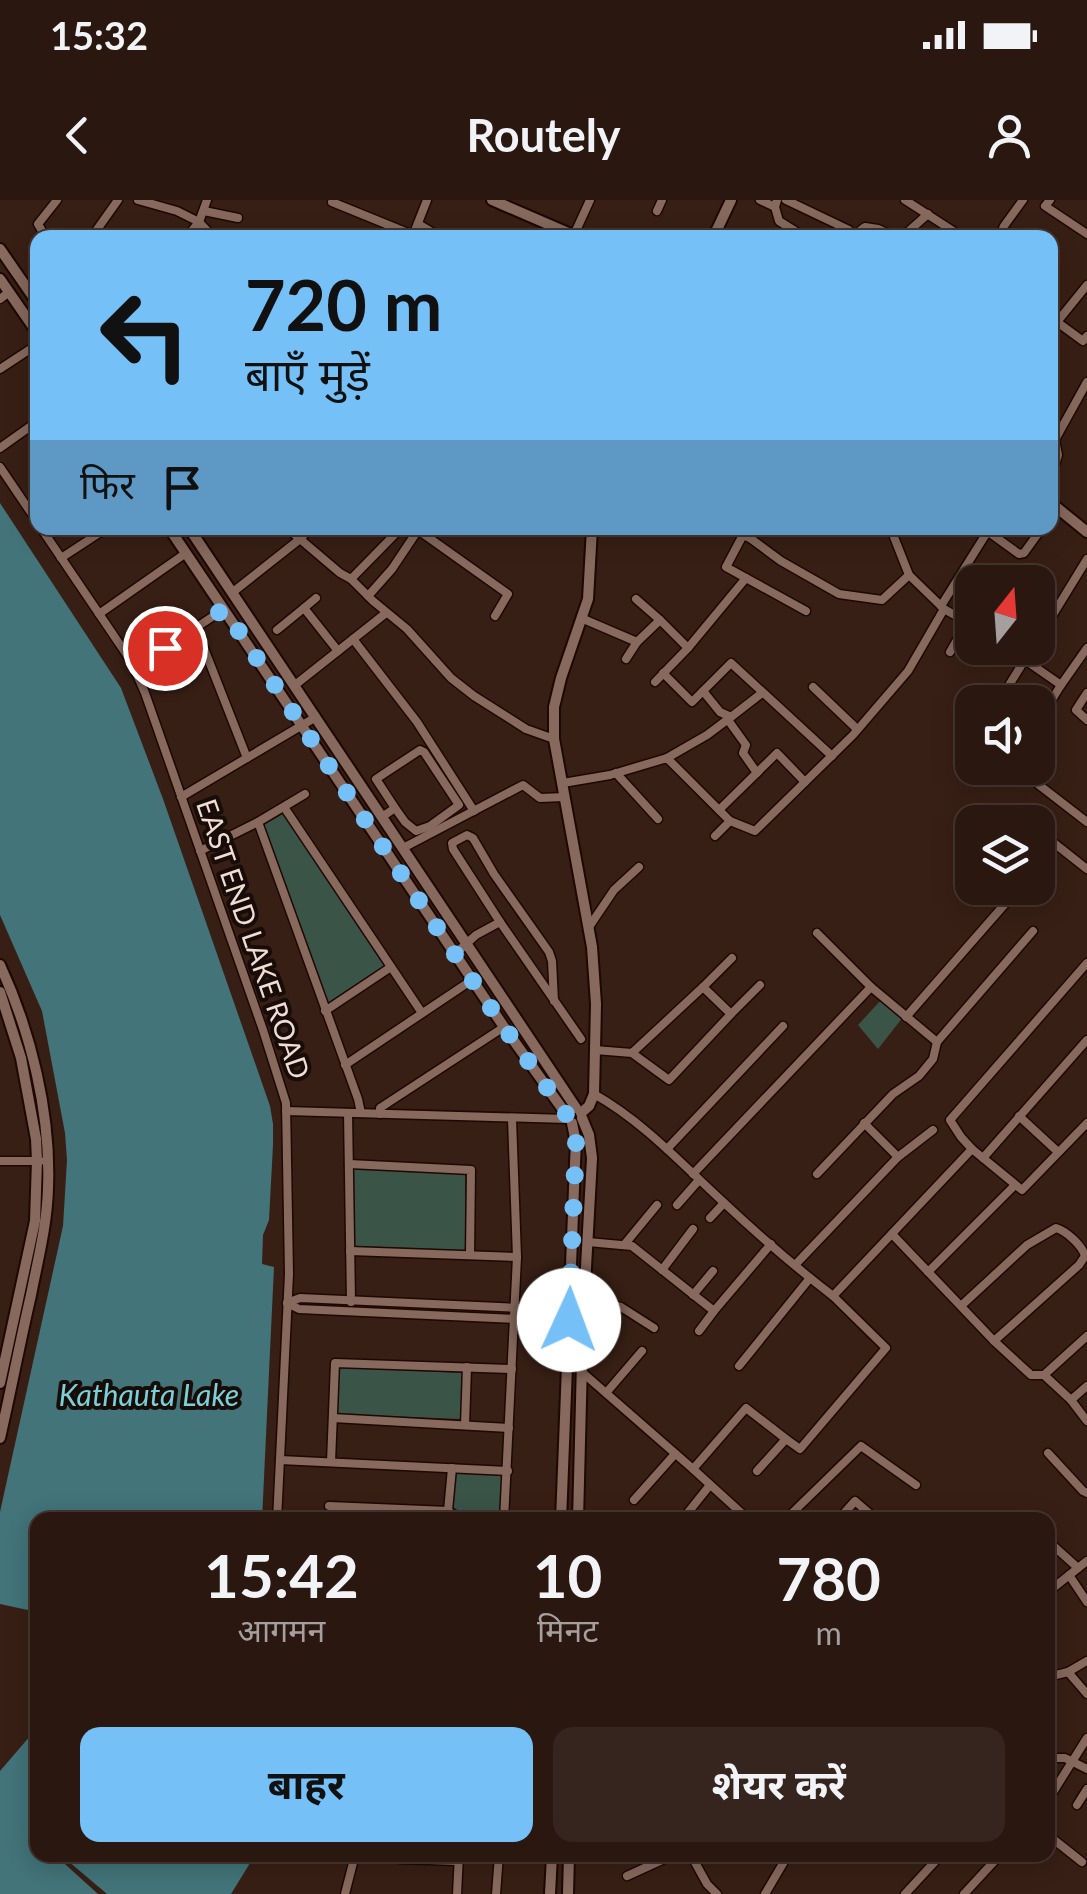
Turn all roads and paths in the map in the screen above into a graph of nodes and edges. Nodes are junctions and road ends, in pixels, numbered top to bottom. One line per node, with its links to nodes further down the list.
1 (57, 200): 24 (street)
2 (118, 200): 25 (street)
3 (138, 200): 15 (street)
4 (207, 200): 18 (street)
5 (427, 200): 23 (street)
6 (492, 200): 31 (street)
7 (590, 200): 32 (street)
8 (662, 200): 19 (street)
9 (731, 200): 33 (street)
10 (760, 200): 17 (street)
11 (786, 200): 35 (street)
12 (904, 200): 20 (street)
13 (1023, 200): 38 (street)
14 (1050, 200): 39 (street)
15 (153, 202): 22 (street)
16 (332, 202): 28 (street)
17 (776, 204): 34 (street)
18 (204, 211): 21 (street); 22 (street)
19 (657, 211)
20 (928, 214): 36 (street); 37 (street)
21 (238, 218)
22 (199, 222): 26 (street); 27 (street)
23 (418, 224): 29 (street); 30 (street)
24 (41, 230)
25 (97, 230)
26 (192, 230)
27 (206, 230)
28 (399, 230)
29 (416, 230)
30 (428, 230)
31 (546, 230)
32 (579, 230)
33 (717, 230)
34 (794, 230)
35 (849, 230)
36 (909, 230)
37 (952, 230)
38 (1002, 230)
39 (1087, 234)
40 (0, 249): 43 (street)
41 (0, 279): 44 (street)
42 (1087, 285): 45 (street)
43 (30, 292)
44 (4, 296): 47 (street)
45 (1058, 315)
46 (1058, 322): 48 (street)
47 (30, 325)
48 (1087, 336)
49 (30, 349): 50 (street)
50 (0, 369)
51 (1087, 382): 53 (street)
52 (30, 427): 54 (street)
53 (1058, 434)
54 (0, 448)
55 (0, 467): 56 (street, EAST END LAKE ROAD)
56 (28, 508): 57 (street, EAST END LAKE ROAD)
57 (30, 511)
58 (1058, 512): 59 (street)
59 (1086, 529)
60 (46, 535): 78 (street, EAST END LAKE ROAD)
61 (96, 535): 78 (street)
62 (174, 535): 77 (street)
63 (194, 535): 83 (street)
64 (296, 535): 75 (street)
65 (303, 535): 75 (street)
66 (394, 535): 82 (street)
67 (414, 535): 84 (street)
68 (428, 535): 95 (street)
69 (592, 535): 96 (street)
70 (752, 535): 76 (street)
71 (895, 535): 80 (street)
72 (985, 535): 87 (street)
73 (993, 535): 74 (street)
74 (1037, 535)
75 (300, 538): 82 (street); 83 (street)
76 (750, 538): 80 (street); 81 (street)
77 (186, 553): 89 (street); 94 (street)
78 (61, 558): 94 (street, EAST END LAKE ROAD)
79 (1087, 559): 91 (street)
80 (909, 576): 87 (street)
81 (746, 578): 90 (street); 103 (street)
82 (351, 579): 84 (street)
83 (232, 592): 112 (street)
84 (368, 596): 93 (street)
85 (316, 598): 88 (street)
86 (636, 599): 97 (street)
87 (942, 607): 92 (street); 123 (street)
88 (304, 608): 99 (street); 105 (street)
89 (224, 609): 98 (street); 122 (street)
90 (806, 611)
91 (1055, 611)
92 (955, 612)
93 (386, 613): 100 (street); 124 (street)
94 (99, 614): 109 (street, EAST END LAKE ROAD)
95 (494, 616)
96 (582, 618): 101 (street); 124 (street)
97 (660, 620): 101 (street); 103 (street)
98 (196, 628): 109 (street); 126 (street)
99 (276, 630)
100 (353, 639): 105 (street); 139 (street)
101 (636, 642): 107 (street)
102 (955, 644): 106 (street)
103 (688, 648): 110 (street)
104 (1087, 648): 113 (street)
105 (338, 651): 112 (street)
106 (950, 652)
107 (626, 659)
108 (1031, 665): 113 (street)
109 (134, 669): 134 (street, EAST END LAKE ROAD)
110 (663, 674): 111 (street); 115 (street)
111 (654, 682)
112 (295, 685): 119 (street)
113 (1060, 685): 117 (street)
114 (813, 687): 123 (street)
115 (702, 692): 116 (street); 120 (street)
116 (762, 693): 120 (street); 125 (street)
117 (1055, 693)
118 (1087, 693): 121 (street)
119 (316, 717): 122 (street); 140 (street)
120 (729, 718): 127 (street); 128 (street)
121 (1087, 720)
122 (302, 726): 126 (street); 161 (street)
123 (857, 729): 125 (street)
124 (554, 740): 131 (street)
125 (832, 756): 130 (street)
126 (247, 758): 134 (street)
127 (667, 758): 129 (street); 138 (street)
128 (757, 773): 130 (street); 138 (street)
129 (616, 774): 131 (street); 141 (street)
130 (806, 782): 142 (street)
131 (562, 783): 135 (street)
132 (1040, 785): 144 (street)
133 (306, 794): 136 (street)
134 (181, 797): 148 (street, EAST END LAKE ROAD)
135 (565, 797): 139 (street); 156 (street)
136 (284, 807): 143 (street); 165 (street)
137 (395, 808): 137 (street); 140 (street)
138 (719, 810): 142 (street)
139 (474, 811): 147 (street)
140 (382, 817): 147 (street)
141 (658, 819)
142 (730, 821): 145 (street)
143 (258, 822): 148 (street); 172 (street)
144 (1087, 822)
145 (715, 836)
146 (1055, 844): 150 (street)
147 (403, 848): 160 (street)
148 (200, 851): 185 (street, EAST END LAKE ROAD)
149 (638, 867): 156 (street)
150 (1087, 869)
151 (511, 898): 153 (street); 153 (street); 155 (street)
152 (1003, 905): 175 (street)
153 (494, 911): 154 (street)
154 (500, 922): 159 (street); 160 (street)
155 (528, 923): 159 (street); 171 (street)
156 (589, 927): 181 (street)
157 (1033, 931): 180 (street)
158 (817, 933): 169 (street)
159 (510, 936): 171 (street)
160 (470, 942): 161 (street); 189 (street)
161 (455, 954): 166 (street)
162 (732, 958): 168 (street)
163 (1087, 963): 196 (street)
164 (0, 965): 200 (street)
165 (391, 967): 172 (street); 173 (street)
166 (472, 980): 173 (street); 176 (street)
167 (760, 985): 174 (street)
168 (703, 987): 174 (street); 182 (street)
169 (871, 987): 175 (street); 204 (street)
170 (0, 992): 200 (street)
171 (554, 1001): 178 (street)
172 (325, 1011): 183 (street)
173 (422, 1013): 183 (street)
174 (731, 1014): 182 (street)
175 (906, 1016): 180 (street)
176 (504, 1026): 188 (street); 189 (street)
177 (783, 1026): 195 (street)
178 (582, 1039)
179 (1087, 1040): 190 (street)
180 (937, 1042): 193 (street)
181 (595, 1050): 182 (street); 184 (street)
182 (632, 1054)
183 (345, 1065): 187 (street)
184 (594, 1094): 189 (street); 195 (street)
185 (286, 1110): 186 (street); 228 (street, EAST END LAKE ROAD)
186 (348, 1113): 187 (street); 202 (street)
187 (361, 1114): 188 (street)
188 (380, 1114): 191 (street)
189 (574, 1116): 191 (street); 212 (street); 233 (street)
190 (1019, 1116): 197 (street); 199 (street)
191 (512, 1119): 217 (street)
192 (1087, 1122): 197 (street)
193 (864, 1123): 198 (street); 203 (street)
194 (933, 1130): 198 (street)
195 (667, 1149): 204 (street)
196 (972, 1149): 199 (street); 211 (street)
197 (1058, 1152): 205 (street)
198 (898, 1156): 219 (street)
199 (983, 1158): 205 (street)
200 (42, 1161): 201 (street); 246 (street); 254 (street)
201 (0, 1162)
202 (349, 1164): 215 (street); 216 (street)
203 (817, 1174)
204 (696, 1177): 206 (street); 208 (street)
205 (1015, 1185): 222 (street)
206 (724, 1203): 209 (street); 214 (street)
207 (657, 1205): 213 (street)
208 (677, 1206)
209 (710, 1218)
210 (693, 1229): 220 (street)
211 (892, 1234): 222 (street); 225 (street)
212 (588, 1242): 213 (street); 226 (street)
213 (624, 1244): 220 (street)
214 (770, 1244): 219 (street); 231 (street)
215 (350, 1251): 216 (street); 227 (street)
216 (470, 1255): 217 (street)
217 (517, 1257): 230 (street)
218 (1086, 1257): 229 (street); 239 (street)
219 (794, 1265): 223 (street)
220 (662, 1270): 224 (street)
221 (713, 1272): 224 (street)
222 (928, 1272): 229 (street)
223 (810, 1278): 225 (street); 241 (street)
224 (693, 1295): 231 (street)
225 (833, 1296): 255 (street)
226 (585, 1298): 234 (street); 236 (street)
227 (351, 1300): 228 (street); 230 (street); 232 (street)
228 (287, 1303): 232 (street); 258 (street, EAST END LAKE ROAD)
229 (962, 1305): 239 (street)
230 (515, 1307): 233 (street); 235 (street)
231 (714, 1311): 237 (street)
232 (351, 1312): 235 (street)
233 (569, 1315): 234 (street); 235 (street); 272 (street)
234 (584, 1316): 244 (street)
235 (514, 1318): 243 (street)
236 (654, 1328)
237 (699, 1331)
238 (1087, 1336): 245 (street)
239 (994, 1341): 245 (street)
240 (642, 1351): 248 (street)
241 (739, 1366)
242 (467, 1367): 243 (street); 250 (street); 252 (street)
243 (512, 1369): 253 (street)
244 (583, 1373): 248 (street); 273 (street)
245 (1044, 1375): 249 (street)
246 (0, 1383)
247 (1087, 1386): 249 (street)
248 (606, 1393): 257 (street)
249 (1071, 1400): 251 (street)
250 (332, 1418): 252 (street); 259 (street)
251 (1087, 1421)
252 (465, 1425): 253 (street)
253 (509, 1428): 262 (street)
254 (0, 1438)
255 (786, 1439): 261 (street); 263 (street)
256 (1048, 1453): 266 (street)
257 (675, 1454): 261 (street); 267 (street)
258 (280, 1460): 259 (street); 270 (street, EAST END LAKE ROAD)
259 (331, 1462): 260 (street)
260 (452, 1468): 262 (street); 269 (street)
261 (693, 1469): 264 (street)
262 (508, 1471): 271 (street)
263 (756, 1471)
264 (710, 1485): 274 (street); 275 (street)
265 (916, 1485): 276 (street)
266 (1087, 1493)
267 (634, 1500)
268 (329, 1506): 269 (street)
269 (448, 1511)
270 (278, 1512)
271 (505, 1512)
272 (561, 1512)
273 (578, 1512)
274 (688, 1512)
275 (740, 1512)
276 (793, 1512)
277 (846, 1512): 278 (street)
278 (868, 1512)
279 (1055, 1547): 281 (street)
280 (1087, 1561): 281 (street)
281 (1078, 1568): 282 (street)
282 (1069, 1575): 283 (street); 284 (street)
283 (1055, 1586)
284 (1087, 1602)
285 (1087, 1661): 286 (street)
286 (1068, 1672): 287 (street); 288 (street)
287 (1055, 1674)
288 (1087, 1694)
289 (1087, 1738): 291 (street)
290 (1055, 1759): 291 (street)
291 (1072, 1760): 292 (street); 293 (street)
292 (1087, 1769)
293 (1055, 1788)
294 (1087, 1789): 295 (street)
295 (1077, 1805)
296 (1055, 1841): 307 (street)
297 (353, 1862): 309 (street)
298 (459, 1862): 310 (street)
299 (498, 1862): 311 (street)
300 (552, 1862): 312 (street)
301 (569, 1862): 313 (street)
302 (657, 1862): 308 (street)
303 (695, 1862): 314 (street)
304 (784, 1862): 315 (street)
305 (935, 1862): 316 (street)
306 (994, 1862): 317 (street)
307 (1082, 1862)
308 (627, 1876)
309 (345, 1894)
310 (457, 1894)
311 (496, 1894)
312 (550, 1894)
313 (568, 1894)
314 (717, 1894)
315 (765, 1894)
316 (905, 1894)
317 (964, 1894)

